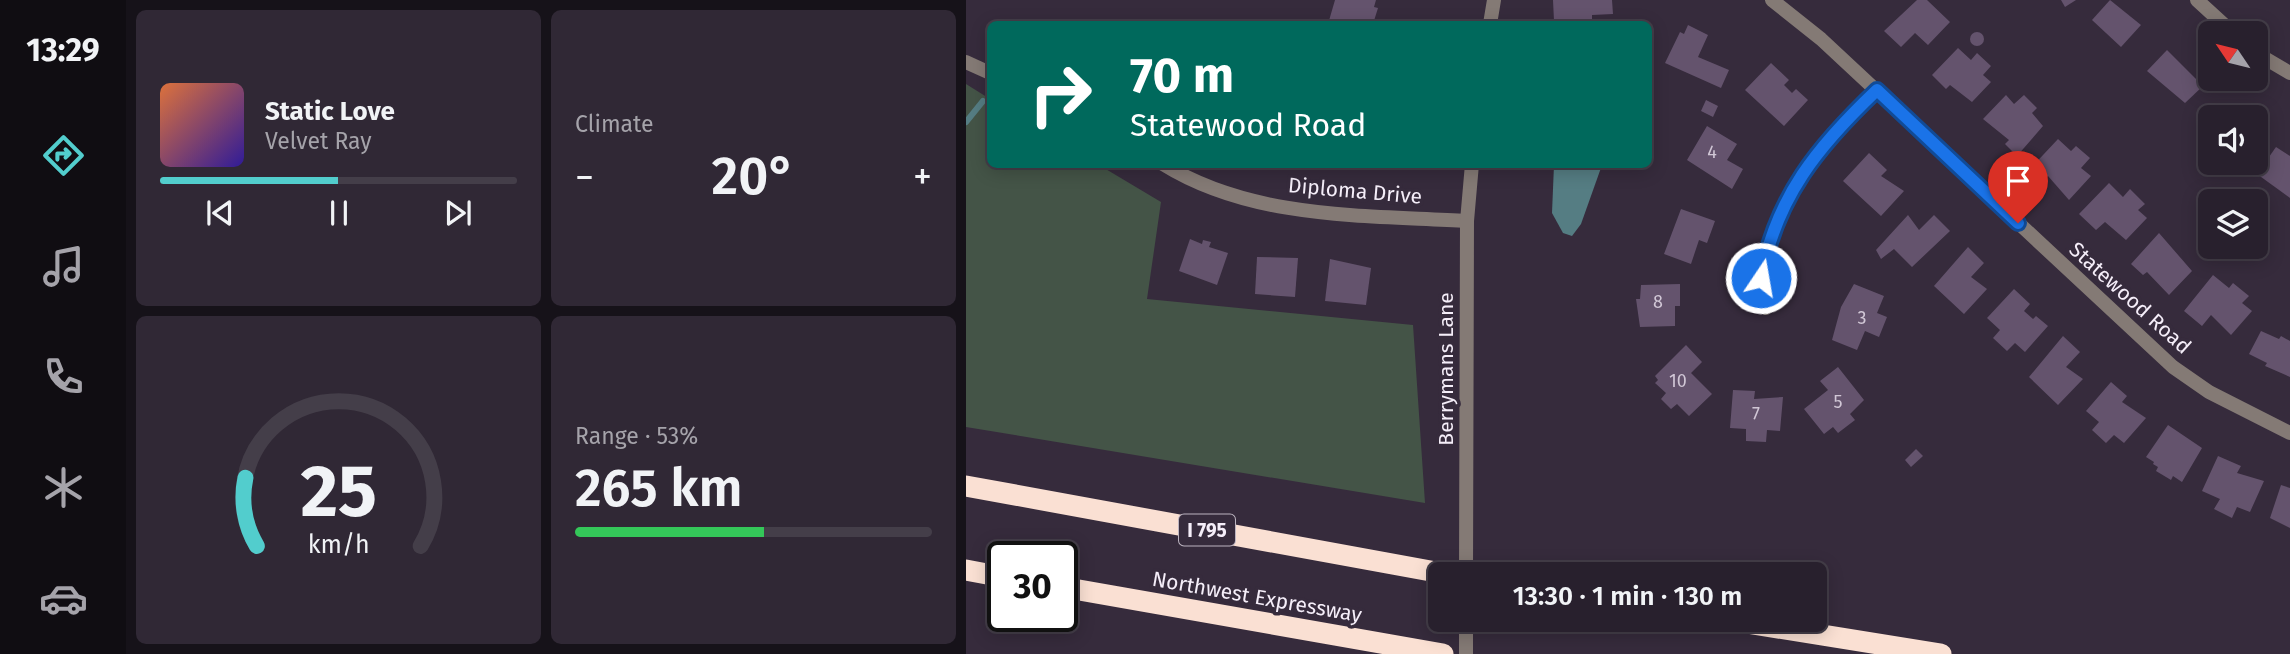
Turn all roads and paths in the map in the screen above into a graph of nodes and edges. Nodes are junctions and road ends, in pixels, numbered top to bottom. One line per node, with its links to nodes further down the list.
1 (1494, 0): 4 (street)
2 (1772, 0): 10 (street, Statewood Road)
3 (2197, 0): 5 (street)
4 (1490, 21)
5 (2220, 21)
6 (2268, 60): 9 (street)
7 (966, 62): 8 (street)
8 (987, 72)
9 (2290, 73)
10 (1877, 90): 14 (street); 15 (street, Statewood Road)
11 (1171, 168): 13 (street, Diploma Drive)
12 (1472, 168): 13 (street, Berrymans Lane)
13 (1467, 221): 17 (street, Berrymans Lane)
14 (1766, 308)
15 (2290, 433)
16 (966, 486): 19 (highway, I 795)
17 (1466, 562)
18 (966, 570): 20 (highway)
19 (1428, 571)
20 (987, 574)
21 (1078, 590): 24 (highway, Northwest Expressway)
22 (1466, 632): 25 (street)
23 (1803, 632): 26 (highway)
24 (1444, 654)
25 (1466, 654)
26 (1941, 654)

